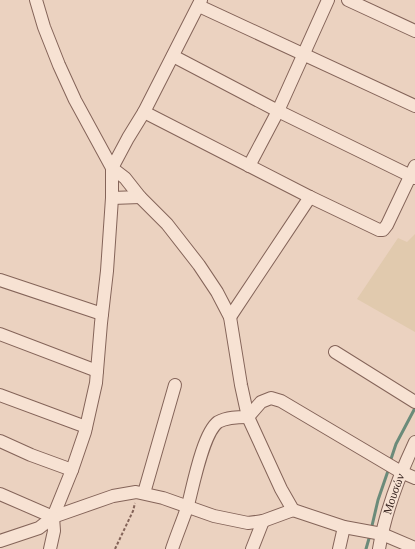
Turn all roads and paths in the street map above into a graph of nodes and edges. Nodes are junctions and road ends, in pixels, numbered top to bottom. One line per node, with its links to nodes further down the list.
1 (36, 0): 12 (street)
2 (328, 0): 6 (street)
3 (348, 0): 5 (street)
4 (200, 3): 6 (street); 7 (street)
5 (415, 31)
6 (304, 55): 8 (street); 9 (street)
7 (173, 56): 9 (street); 10 (street)
8 (415, 106)
9 (278, 111): 11 (street); 13 (street)
10 (144, 112): 11 (street); 12 (street)
11 (249, 166): 15 (street)
12 (112, 168): 14 (street); 16 (street)
13 (413, 173): 15 (street)
14 (140, 197): 16 (street); 19 (street)
15 (310, 197): 19 (street)
16 (112, 198): 18 (street)
17 (0, 280): 18 (street)
18 (102, 314): 22 (street)
19 (230, 318): 26 (street)
20 (0, 334): 22 (street)
21 (335, 352): 25 (street)
22 (97, 371): 27 (street)
23 (175, 385): 33 (street)
24 (0, 395): 27 (street)
25 (415, 402)
26 (248, 417): 31 (street); 35 (street); 36 (street)
27 (86, 427): 30 (street)
28 (0, 441): 30 (street)
29 (415, 442): 31 (street, Μουσών)
30 (72, 470): 37 (street)
31 (401, 472): 32 (street); 40 (street, Μουσών)
32 (415, 478)
33 (140, 493): 35 (street); 37 (street); 44 (path)
34 (0, 494): 37 (street)
35 (187, 507): 38 (street); 45 (street)
36 (293, 510): 38 (street); 39 (street)
37 (53, 517): 41 (street); 43 (street)
38 (263, 521): 46 (street)
39 (344, 527): 40 (street); 47 (street)
40 (379, 534): 42 (street); 48 (street, Μουσών)
41 (0, 542)
42 (415, 548)
43 (50, 549)
44 (115, 549)
45 (172, 549)
46 (252, 549)
47 (339, 549)
48 (379, 549)

